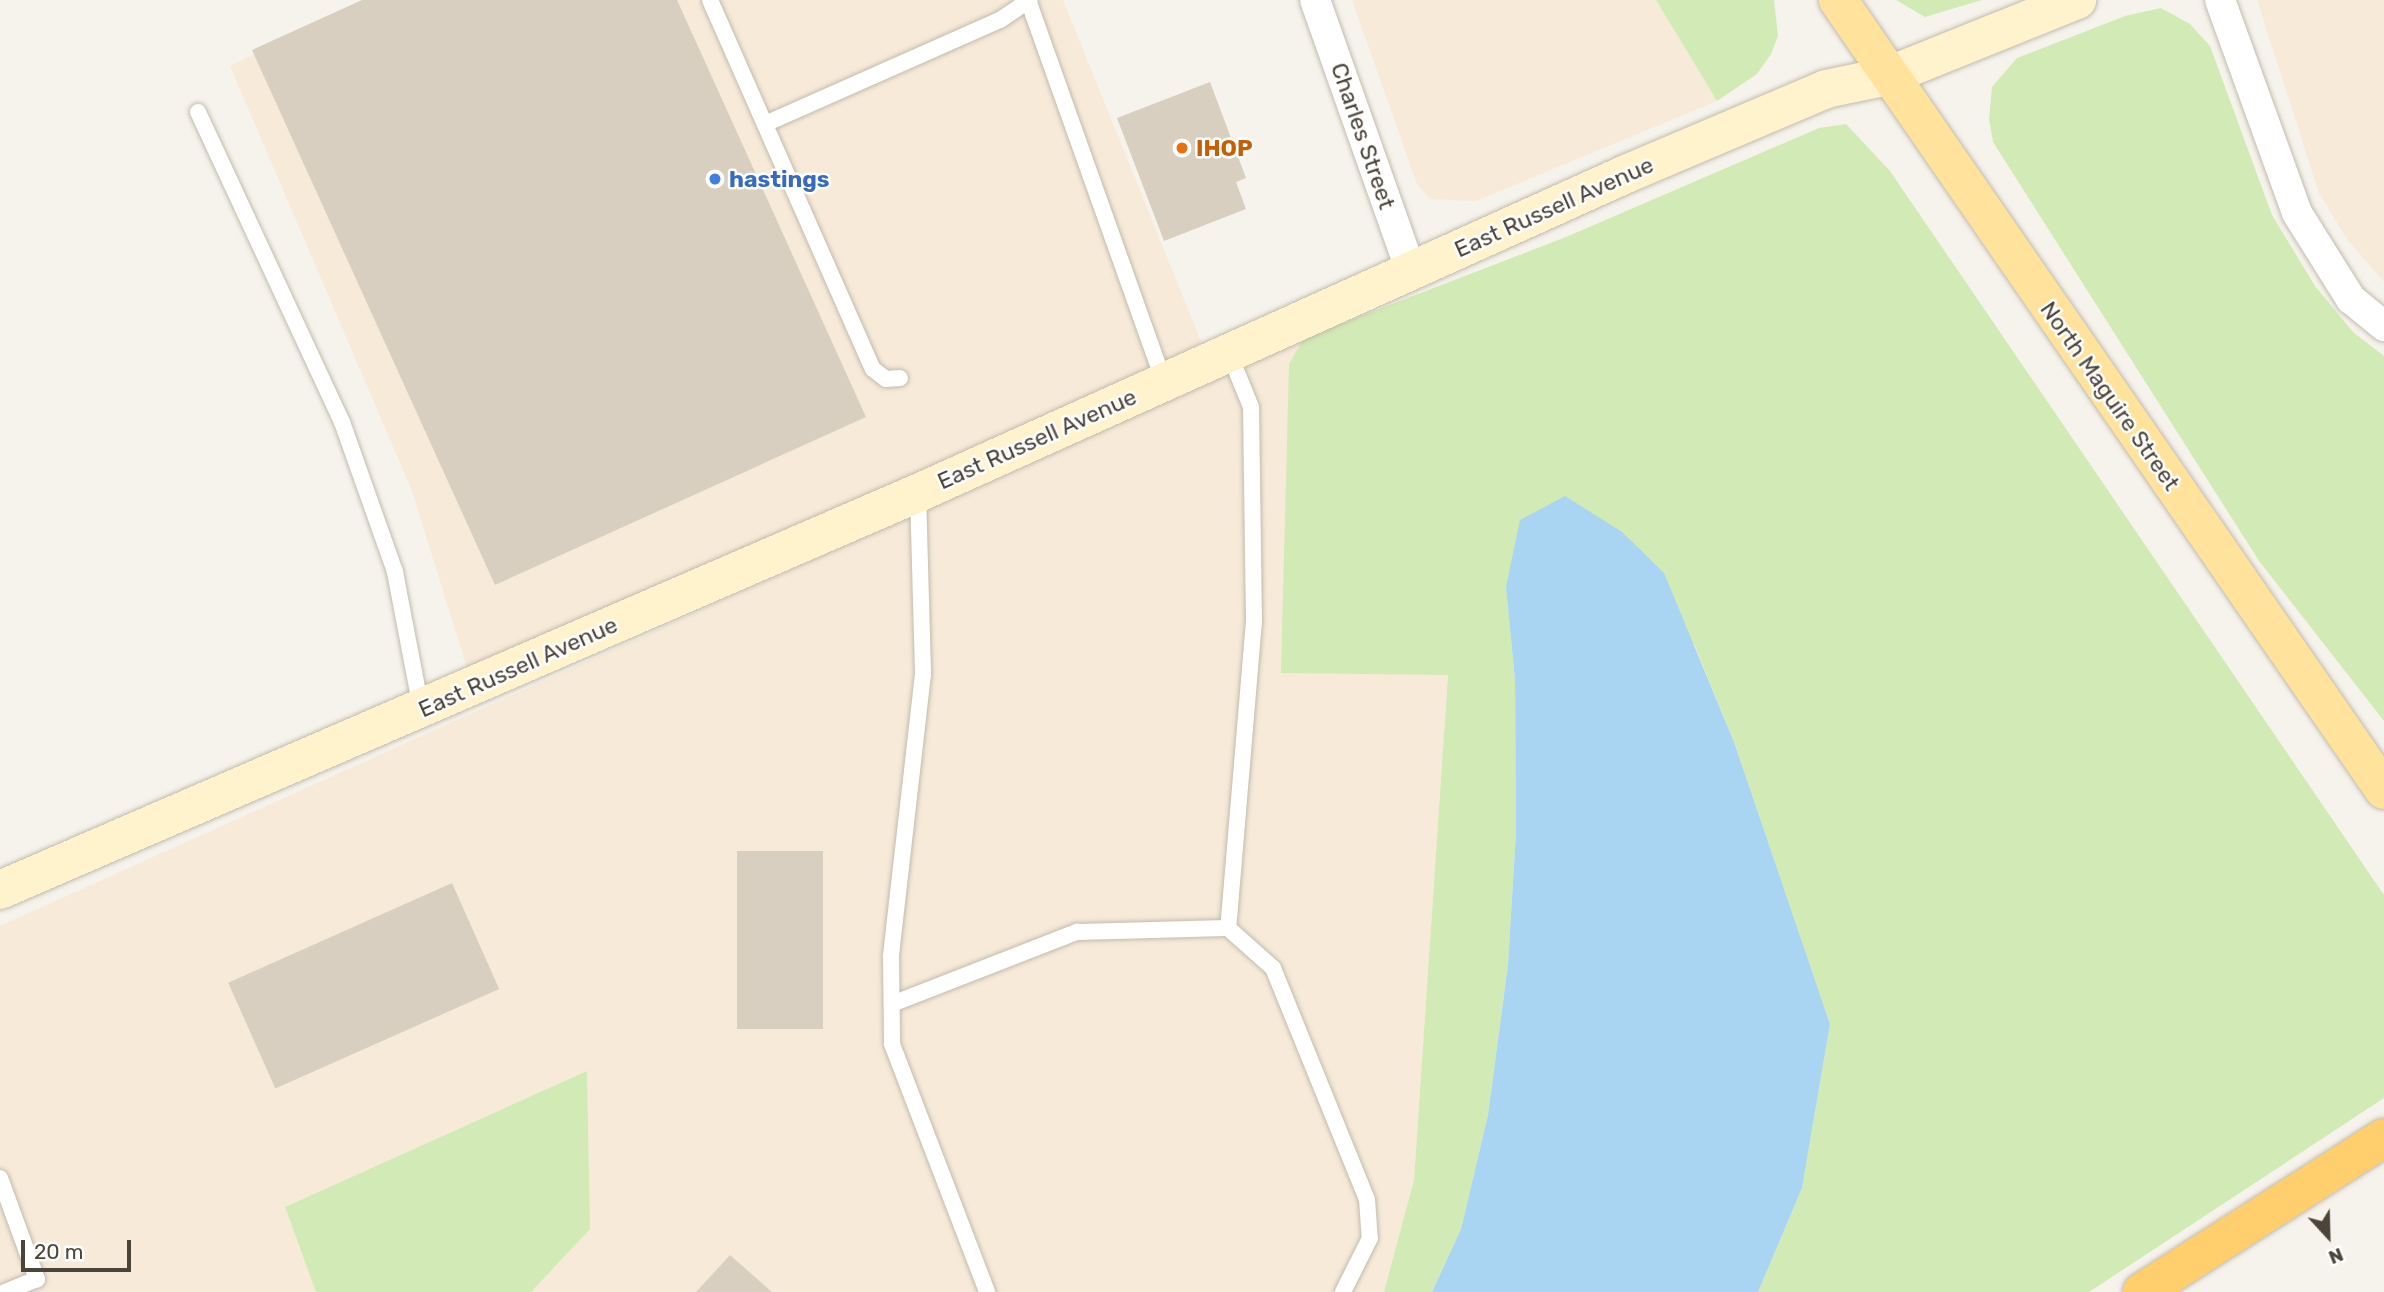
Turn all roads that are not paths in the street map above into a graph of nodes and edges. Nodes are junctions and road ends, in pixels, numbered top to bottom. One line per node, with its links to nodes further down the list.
1 (710, 0): 9 (lane)
2 (1029, 0): 9 (lane); 14 (lane)
3 (1315, 0): 10 (street, Charles Street)
4 (1838, 0): 7 (main road, North Maguire Street)
5 (2077, 0): 7 (street, East Russell Avenue)
6 (2220, 0): 11 (street)
7 (1888, 76): 10 (street, East Russell Avenue); 17 (main road, North Maguire Street)
8 (198, 112): 16 (lane)
9 (765, 124): 13 (lane)
10 (1411, 271): 12 (street, East Russell Avenue)
11 (2384, 326)
12 (1229, 353): 14 (street, East Russell Avenue); 19 (lane)
13 (900, 378)
14 (1164, 382): 15 (street, East Russell Avenue)
15 (918, 493): 16 (street, East Russell Avenue); 20 (lane)
16 (422, 710): 18 (street, East Russell Avenue)
17 (2384, 790)
18 (0, 890)
19 (1228, 928): 20 (lane); 25 (lane)
20 (892, 1004): 24 (lane)
21 (2384, 1138): 26 (highway)
22 (0, 1178): 23 (lane)
23 (5, 1292)
24 (987, 1292)
25 (1343, 1292)
26 (2142, 1292)

